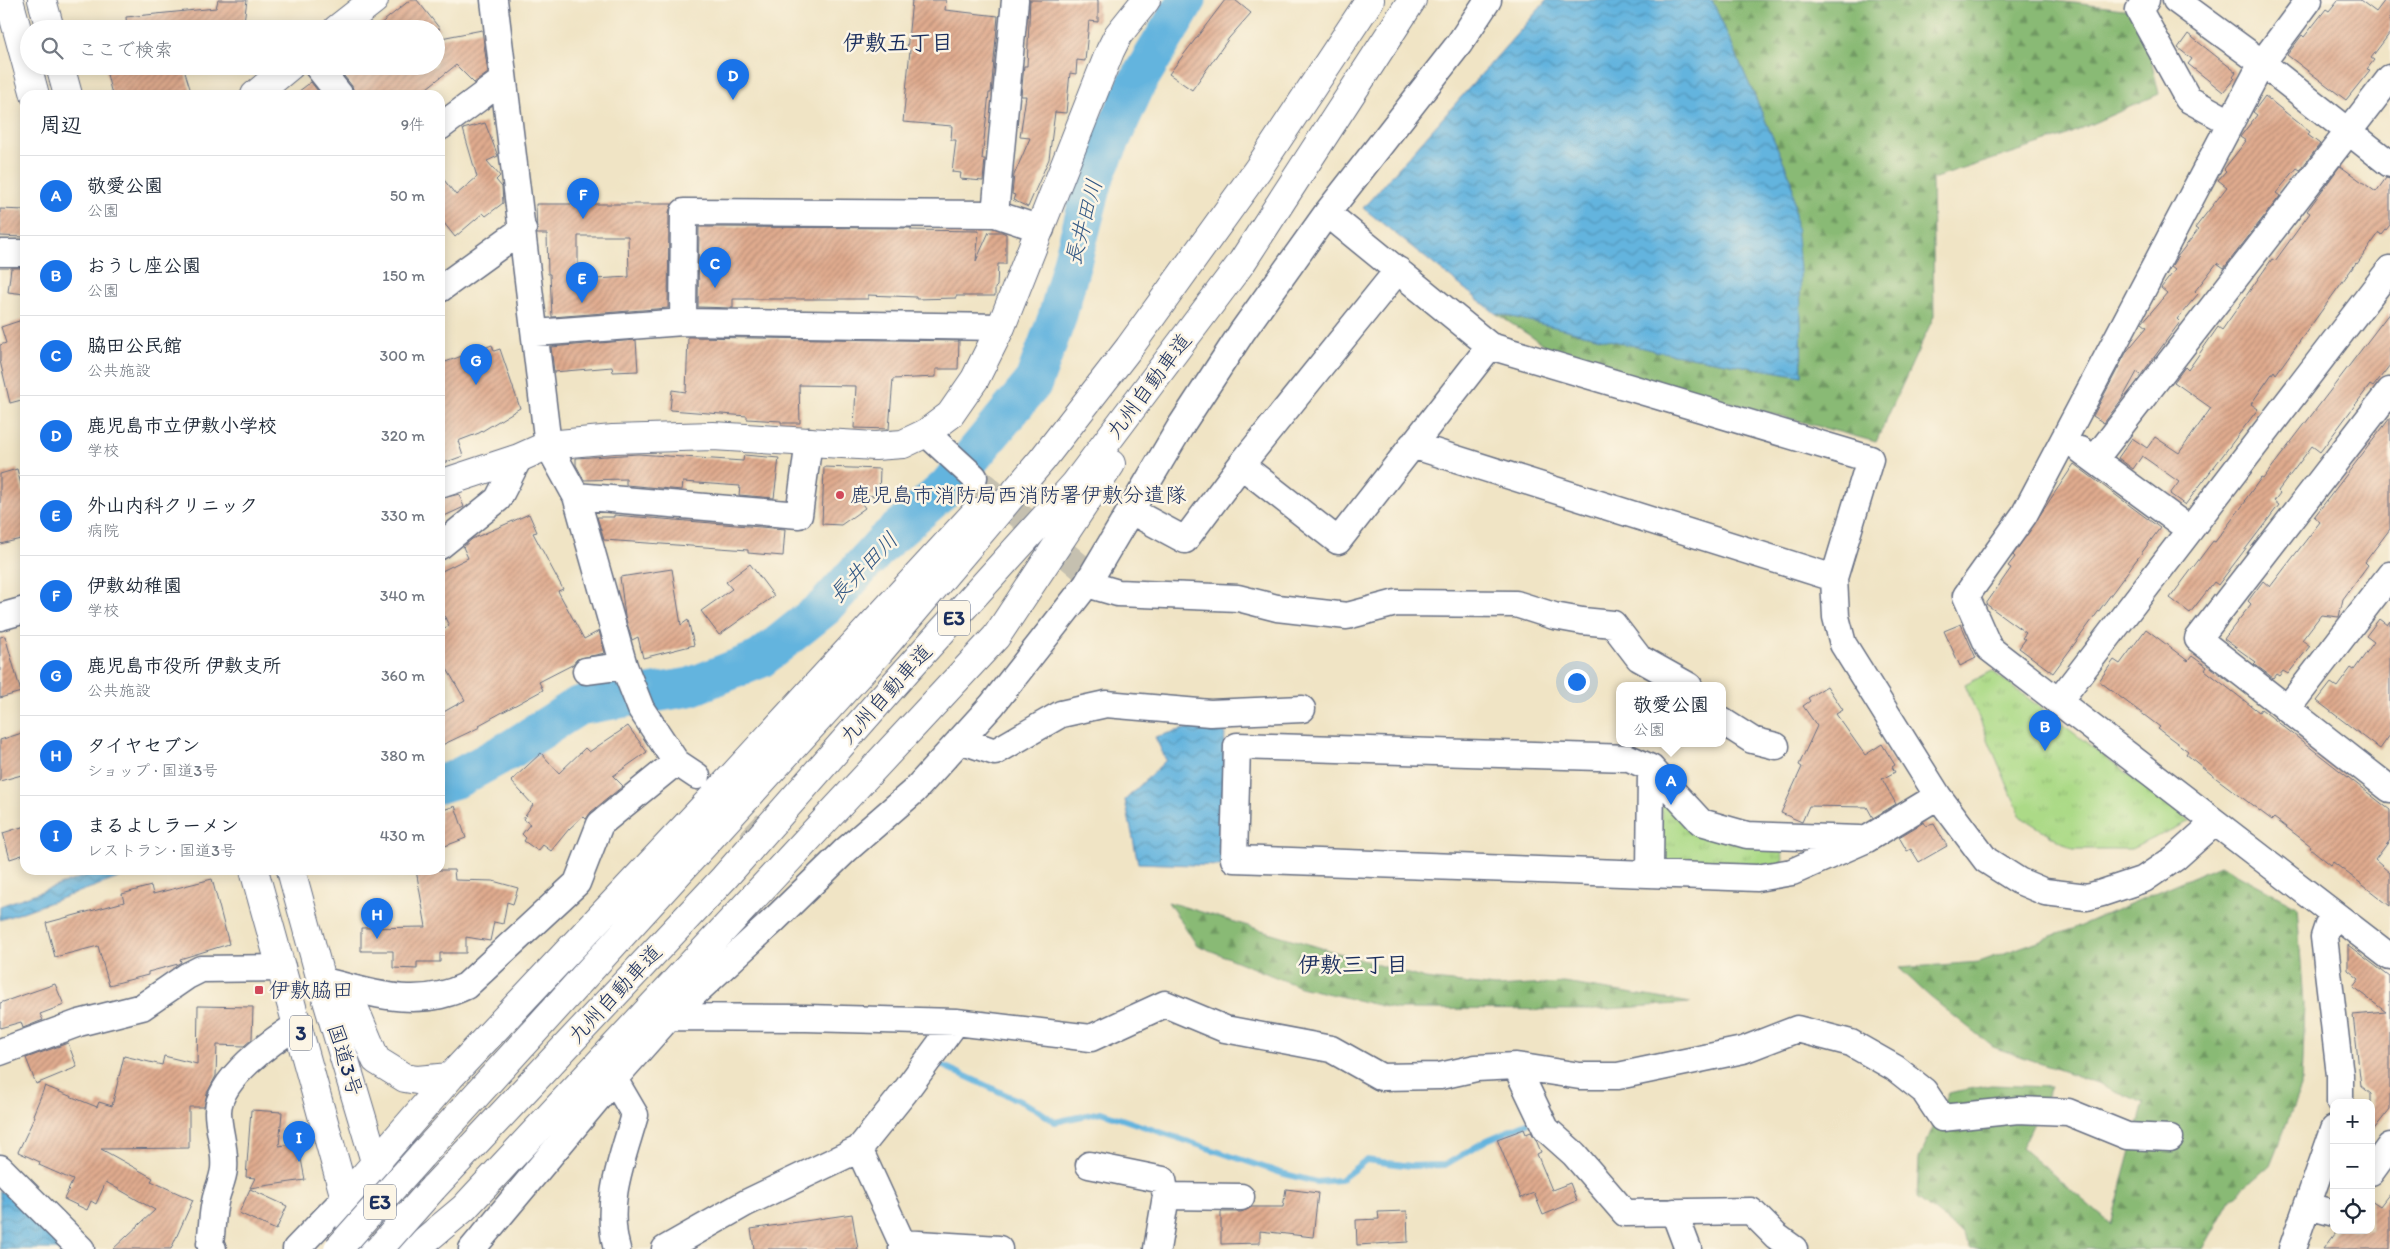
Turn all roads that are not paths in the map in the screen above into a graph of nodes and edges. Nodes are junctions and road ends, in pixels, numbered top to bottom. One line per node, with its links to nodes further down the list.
1 (9, 0): 15 (main road)
2 (42, 0): 13 (main road)
3 (374, 0): 14 (main road)
4 (494, 0): 22 (street)
5 (1015, 0): 32 (street)
6 (1146, 0): 33 (main road)
7 (1370, 0): 45 (main road, 九州自動車道 / E3)
8 (1412, 0): 37 (main road, 九州自動車道 / E3)
9 (1488, 0): 31 (street)
10 (2146, 0): 27 (street)
11 (2176, 0): 16 (street)
12 (2309, 0): 16 (street)
13 (48, 20)
14 (348, 20)
15 (20, 40)
16 (2262, 63): 27 (street); 29 (street)
17 (30, 75): 23 (main road)
18 (62, 75): 24 (main road)
19 (279, 75): 25 (main road)
20 (324, 75): 26 (street)
21 (2390, 78): 29 (street)
22 (503, 80): 28 (street); 34 (street)
23 (34, 90)
24 (67, 90)
25 (261, 90)
26 (336, 90)
27 (2230, 122): 47 (street)
28 (445, 123)
29 (2348, 133): 30 (street); 53 (street)
30 (2390, 164)
31 (1327, 213): 39 (street); 58 (street)
32 (995, 214): 33 (street); 41 (street)
33 (1041, 228): 42 (main road)
34 (523, 229): 40 (street); 43 (street)
35 (0, 253): 36 (street)
36 (20, 253)
37 (1242, 262): 115 (main road, 九州自動車道 / E3, bridge); 117 (main road)
38 (2390, 269): 59 (street)
39 (1398, 270): 44 (street); 54 (street)
40 (445, 286)
41 (683, 322): 42 (street); 43 (street)
42 (1001, 327): 48 (main road)
43 (536, 333): 50 (street)
44 (1490, 346): 51 (street); 62 (street)
45 (1129, 348): 92 (main road); 113 (main road, 九州自動車道 / E3, bridge)
46 (2390, 391): 71 (street)
47 (2063, 438): 53 (street); 69 (street)
48 (934, 440): 49 (main road); 55 (street)
49 (809, 441): 50 (main road); 57 (street)
50 (548, 445): 52 (main road); 57 (street)
51 (1412, 445): 54 (street); 62 (street)
52 (519, 458): 56 (main road); 60 (street)
53 (2095, 459): 59 (street)
54 (1240, 465): 58 (street)
55 (972, 476)
56 (445, 482)
57 (576, 496): 66 (street)
58 (1131, 511): 63 (street)
59 (2190, 530): 69 (street)
60 (445, 542)
61 (2390, 575): 71 (street)
62 (1834, 578): 77 (street)
63 (1087, 584): 68 (street); 73 (street)
64 (20, 611): 65 (street)
65 (0, 617)
66 (624, 666): 67 (street); 86 (street)
67 (586, 671)
68 (1683, 682)
69 (2058, 702): 78 (street)
70 (1302, 709): 73 (street)
71 (2287, 709): 76 (street)
72 (1726, 724): 74 (street)
73 (960, 740): 87 (street)
74 (1776, 746)
75 (1651, 768): 79 (street); 80 (street); 80 (street)
76 (2385, 775)
77 (1938, 796): 78 (street); 79 (street)
78 (2214, 823): 83 (street)
79 (1867, 839): 80 (street)
80 (1650, 873)
81 (255, 875): 85 (main road, 国道3号 / 3)
82 (292, 875): 86 (main road, 国道3号 / 3)
83 (2332, 913): 84 (street); 94 (street)
84 (2390, 957)
85 (282, 968): 89 (main road, 国道3号 / 3); 90 (street)
86 (321, 980): 92 (main road); 99 (main road, 国道3号 / 3)
87 (669, 1017): 88 (street); 93 (street)
88 (956, 1022): 91 (street); 98 (street)
89 (298, 1025): 105 (main road, 国道3号 / 3); 111 (street)
90 (0, 1052)
91 (1516, 1066): 95 (street); 107 (street)
92 (450, 1077): 99 (main road)
93 (614, 1078): 118 (street); 119 (street)
94 (2340, 1099)
95 (2170, 1138)
96 (2330, 1141): 106 (street)
97 (2390, 1146): 101 (street)
98 (859, 1149): 109 (street); 120 (street)
99 (376, 1161): 105 (main road); 116 (main road, 国道3号 / 3)
100 (1089, 1164): 103 (street)
101 (2375, 1167)
102 (0, 1168): 110 (street)
103 (1166, 1196): 104 (street); 122 (street)
104 (1240, 1197)
105 (345, 1198): 112 (street); 114 (main road, 国道3号 / 3)
106 (2308, 1206): 108 (street); 125 (street)
107 (1674, 1212): 123 (street); 124 (street)
108 (2330, 1212)
109 (902, 1246): 121 (street)
110 (81, 1249)
111 (213, 1249)
112 (296, 1249)
113 (338, 1249)
114 (355, 1249)
115 (379, 1249)
116 (401, 1249)
117 (415, 1249)
118 (472, 1249)
119 (617, 1249)
120 (666, 1249)
121 (999, 1249)
122 (1157, 1249)
123 (1688, 1249)
124 (1794, 1249)
125 (2292, 1249)

